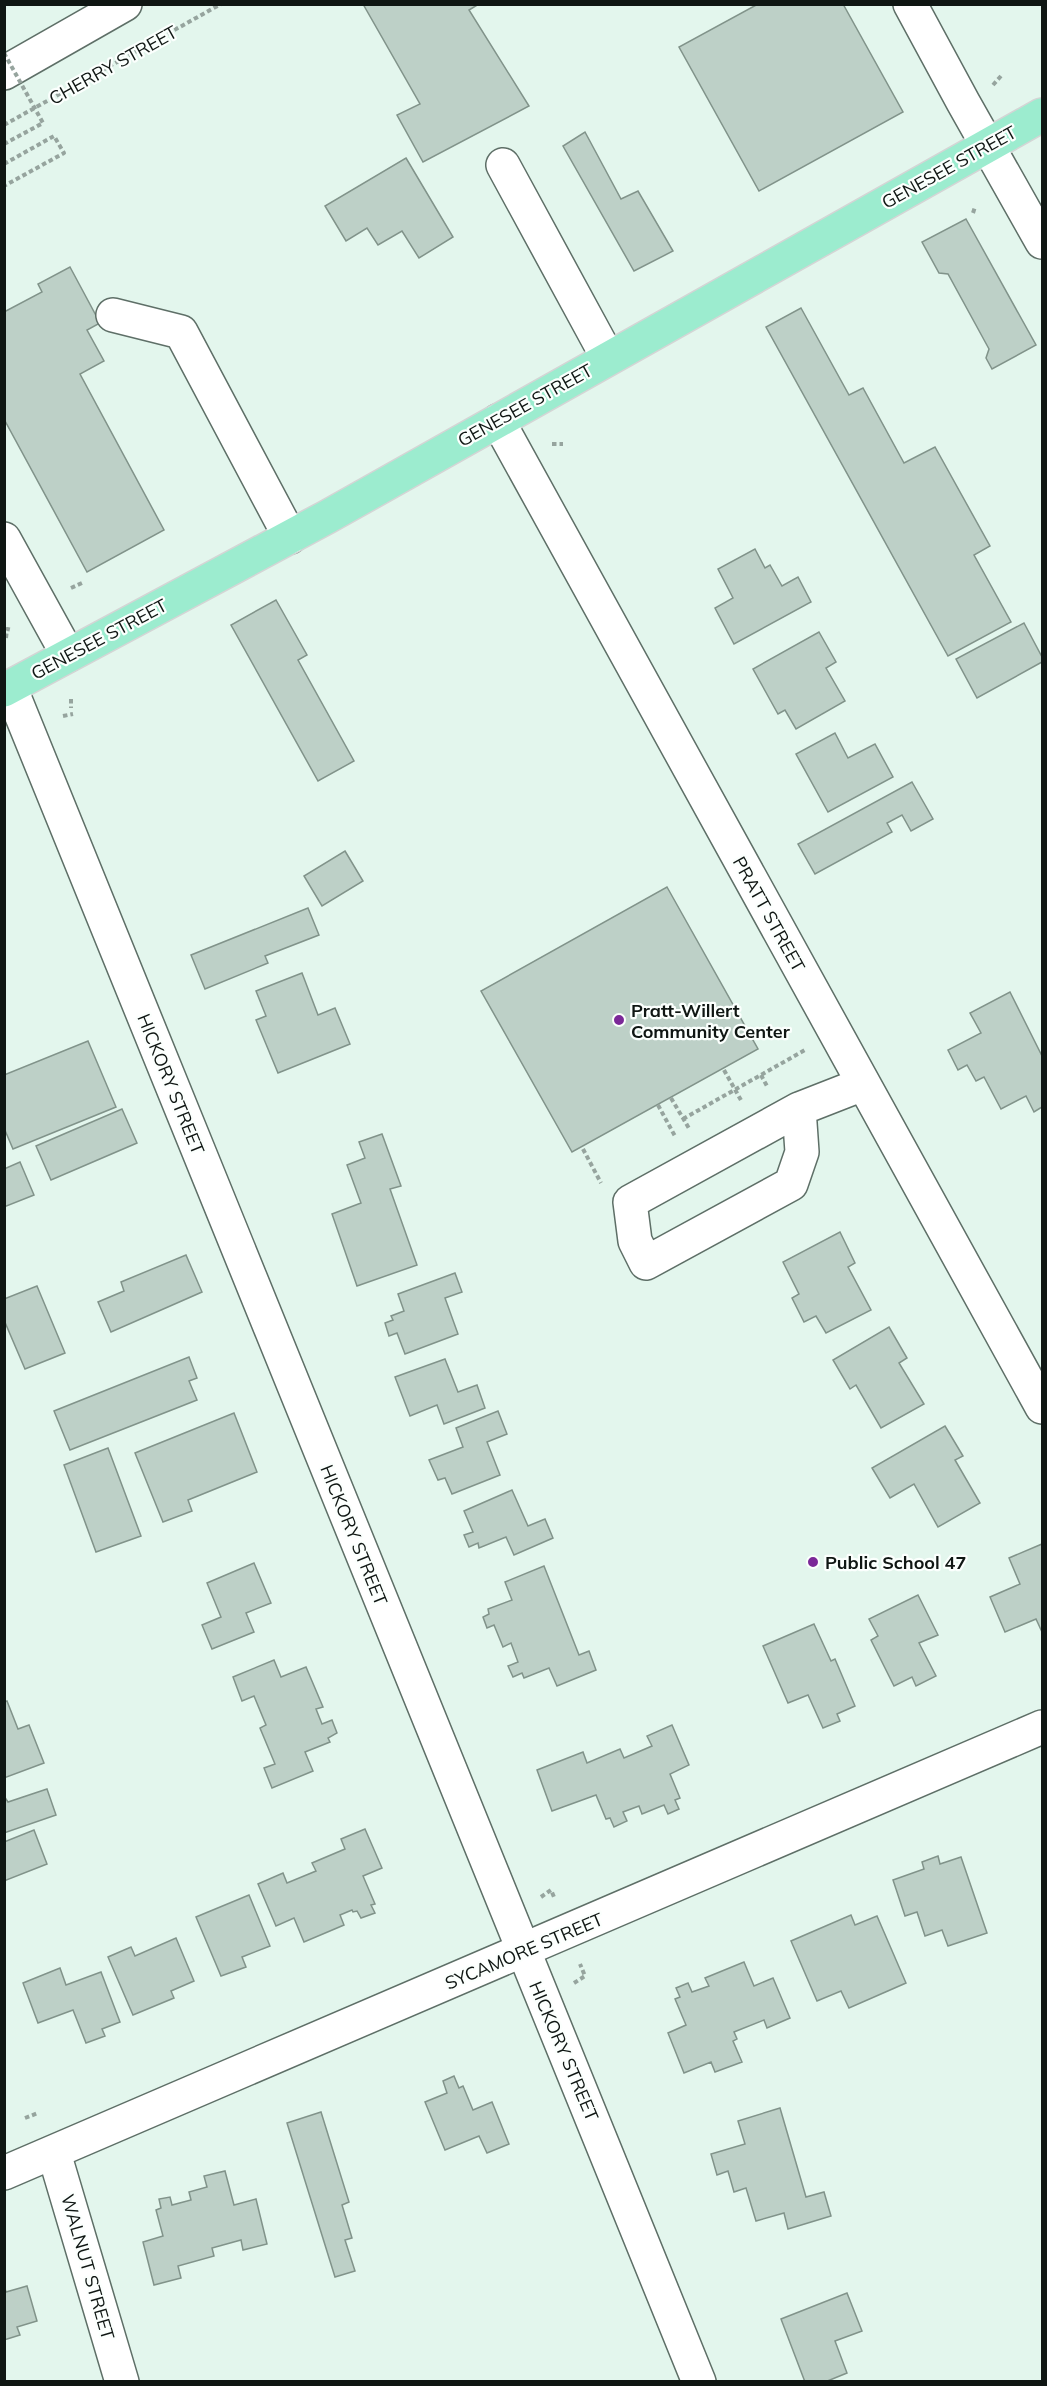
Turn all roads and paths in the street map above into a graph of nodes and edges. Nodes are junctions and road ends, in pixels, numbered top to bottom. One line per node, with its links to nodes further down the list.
1 (125, 4): 5 (street)
2 (221, 4): 9 (path, CHERRY STREET)
3 (910, 4): 11 (street)
4 (4, 53): 10 (path, bridge)
5 (4, 73)
6 (1001, 76): 7 (path)
7 (992, 86)
8 (1042, 115): 11 (main road, GENESEE STREET)
9 (4, 125)
10 (4, 144)
11 (987, 145): 17 (street); 19 (main road, GENESEE STREET)
12 (4, 164): 14 (path)
13 (503, 165): 19 (street)
14 (4, 186)
15 (975, 207): 16 (path)
16 (972, 213)
17 (1042, 242)
18 (113, 315): 23 (street)
19 (608, 358): 20 (main road, GENESEE STREET)
20 (498, 421): 23 (main road, GENESEE STREET); 37 (street, PRATT STREET)
21 (552, 444): 22 (path)
22 (563, 444)
23 (290, 537): 29 (main road, GENESEE STREET)
24 (4, 539): 29 (street)
25 (82, 583): 26 (path)
26 (68, 590)
27 (12, 630): 28 (path)
28 (6, 638)
29 (68, 655): 30 (main road, GENESEE STREET)
30 (7, 689): 49 (street, HICKORY STREET)
31 (71, 699): 32 (path)
32 (71, 708)
33 (73, 714): 34 (path)
34 (63, 716)
35 (810, 1047): 38 (path)
36 (724, 1070): 38 (path)
37 (863, 1084): 41 (street); 45 (street, PRATT STREET)
38 (736, 1091): 39 (path)
39 (671, 1098)
40 (658, 1105): 42 (path)
41 (799, 1109): 41 (street)
42 (671, 1130)
43 (583, 1149): 44 (path)
44 (595, 1171)
45 (1042, 1407)
46 (1042, 1727): 49 (street, SYCAMORE STREET)
47 (554, 1898): 48 (path)
48 (538, 1899)
49 (523, 1951): 54 (street, SYCAMORE STREET); 57 (street, HICKORY STREET)
50 (580, 1964): 51 (path)
51 (571, 1985)
52 (38, 2113): 53 (path)
53 (25, 2118)
54 (54, 2153): 55 (street, SYCAMORE STREET); 56 (street, WALNUT STREET)
55 (7, 2165)
56 (122, 2382)
57 (699, 2382)

